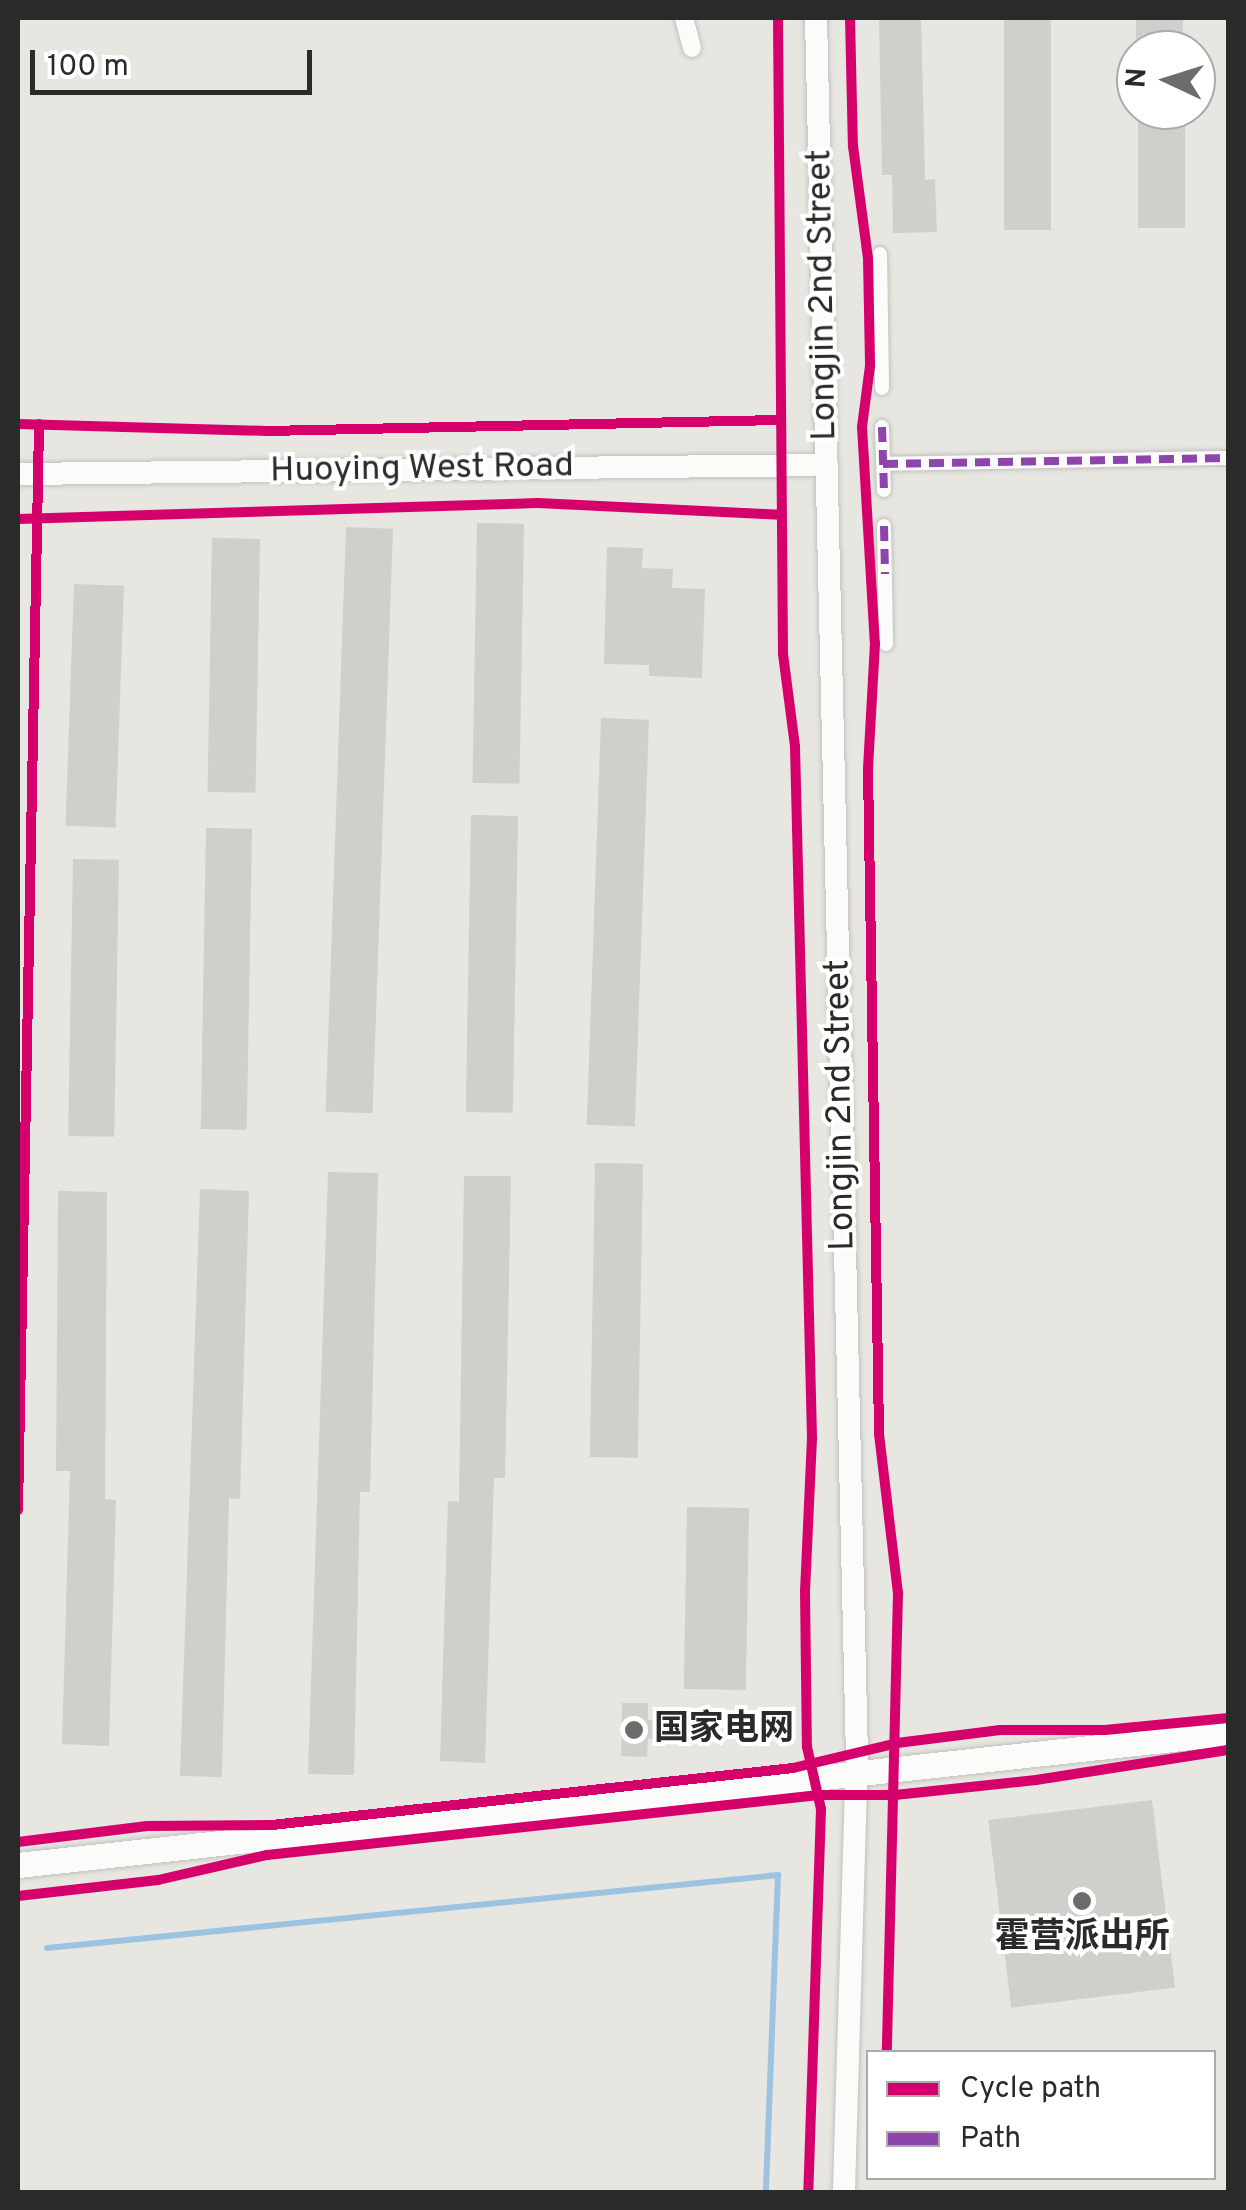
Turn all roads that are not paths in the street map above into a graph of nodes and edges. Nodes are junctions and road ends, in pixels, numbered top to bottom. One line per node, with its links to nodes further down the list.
1 (684, 18): 3 (street)
2 (816, 18): 9 (street, Longjin 2nd Street)
3 (692, 48)
4 (880, 254): 5 (street)
5 (882, 388)
6 (882, 427): 8 (street)
7 (1228, 458): 8 (street)
8 (883, 464): 11 (street)
9 (826, 465): 10 (street, Huoying West Road); 15 (street, Longjin 2nd Street)
10 (18, 474)
11 (884, 490)
12 (882, 535): 13 (street)
13 (886, 644)
14 (1228, 1732): 15 (main road)
15 (856, 1774): 16 (main road); 17 (street, Longjin 2nd Street)
16 (18, 1865)
17 (844, 2192)

